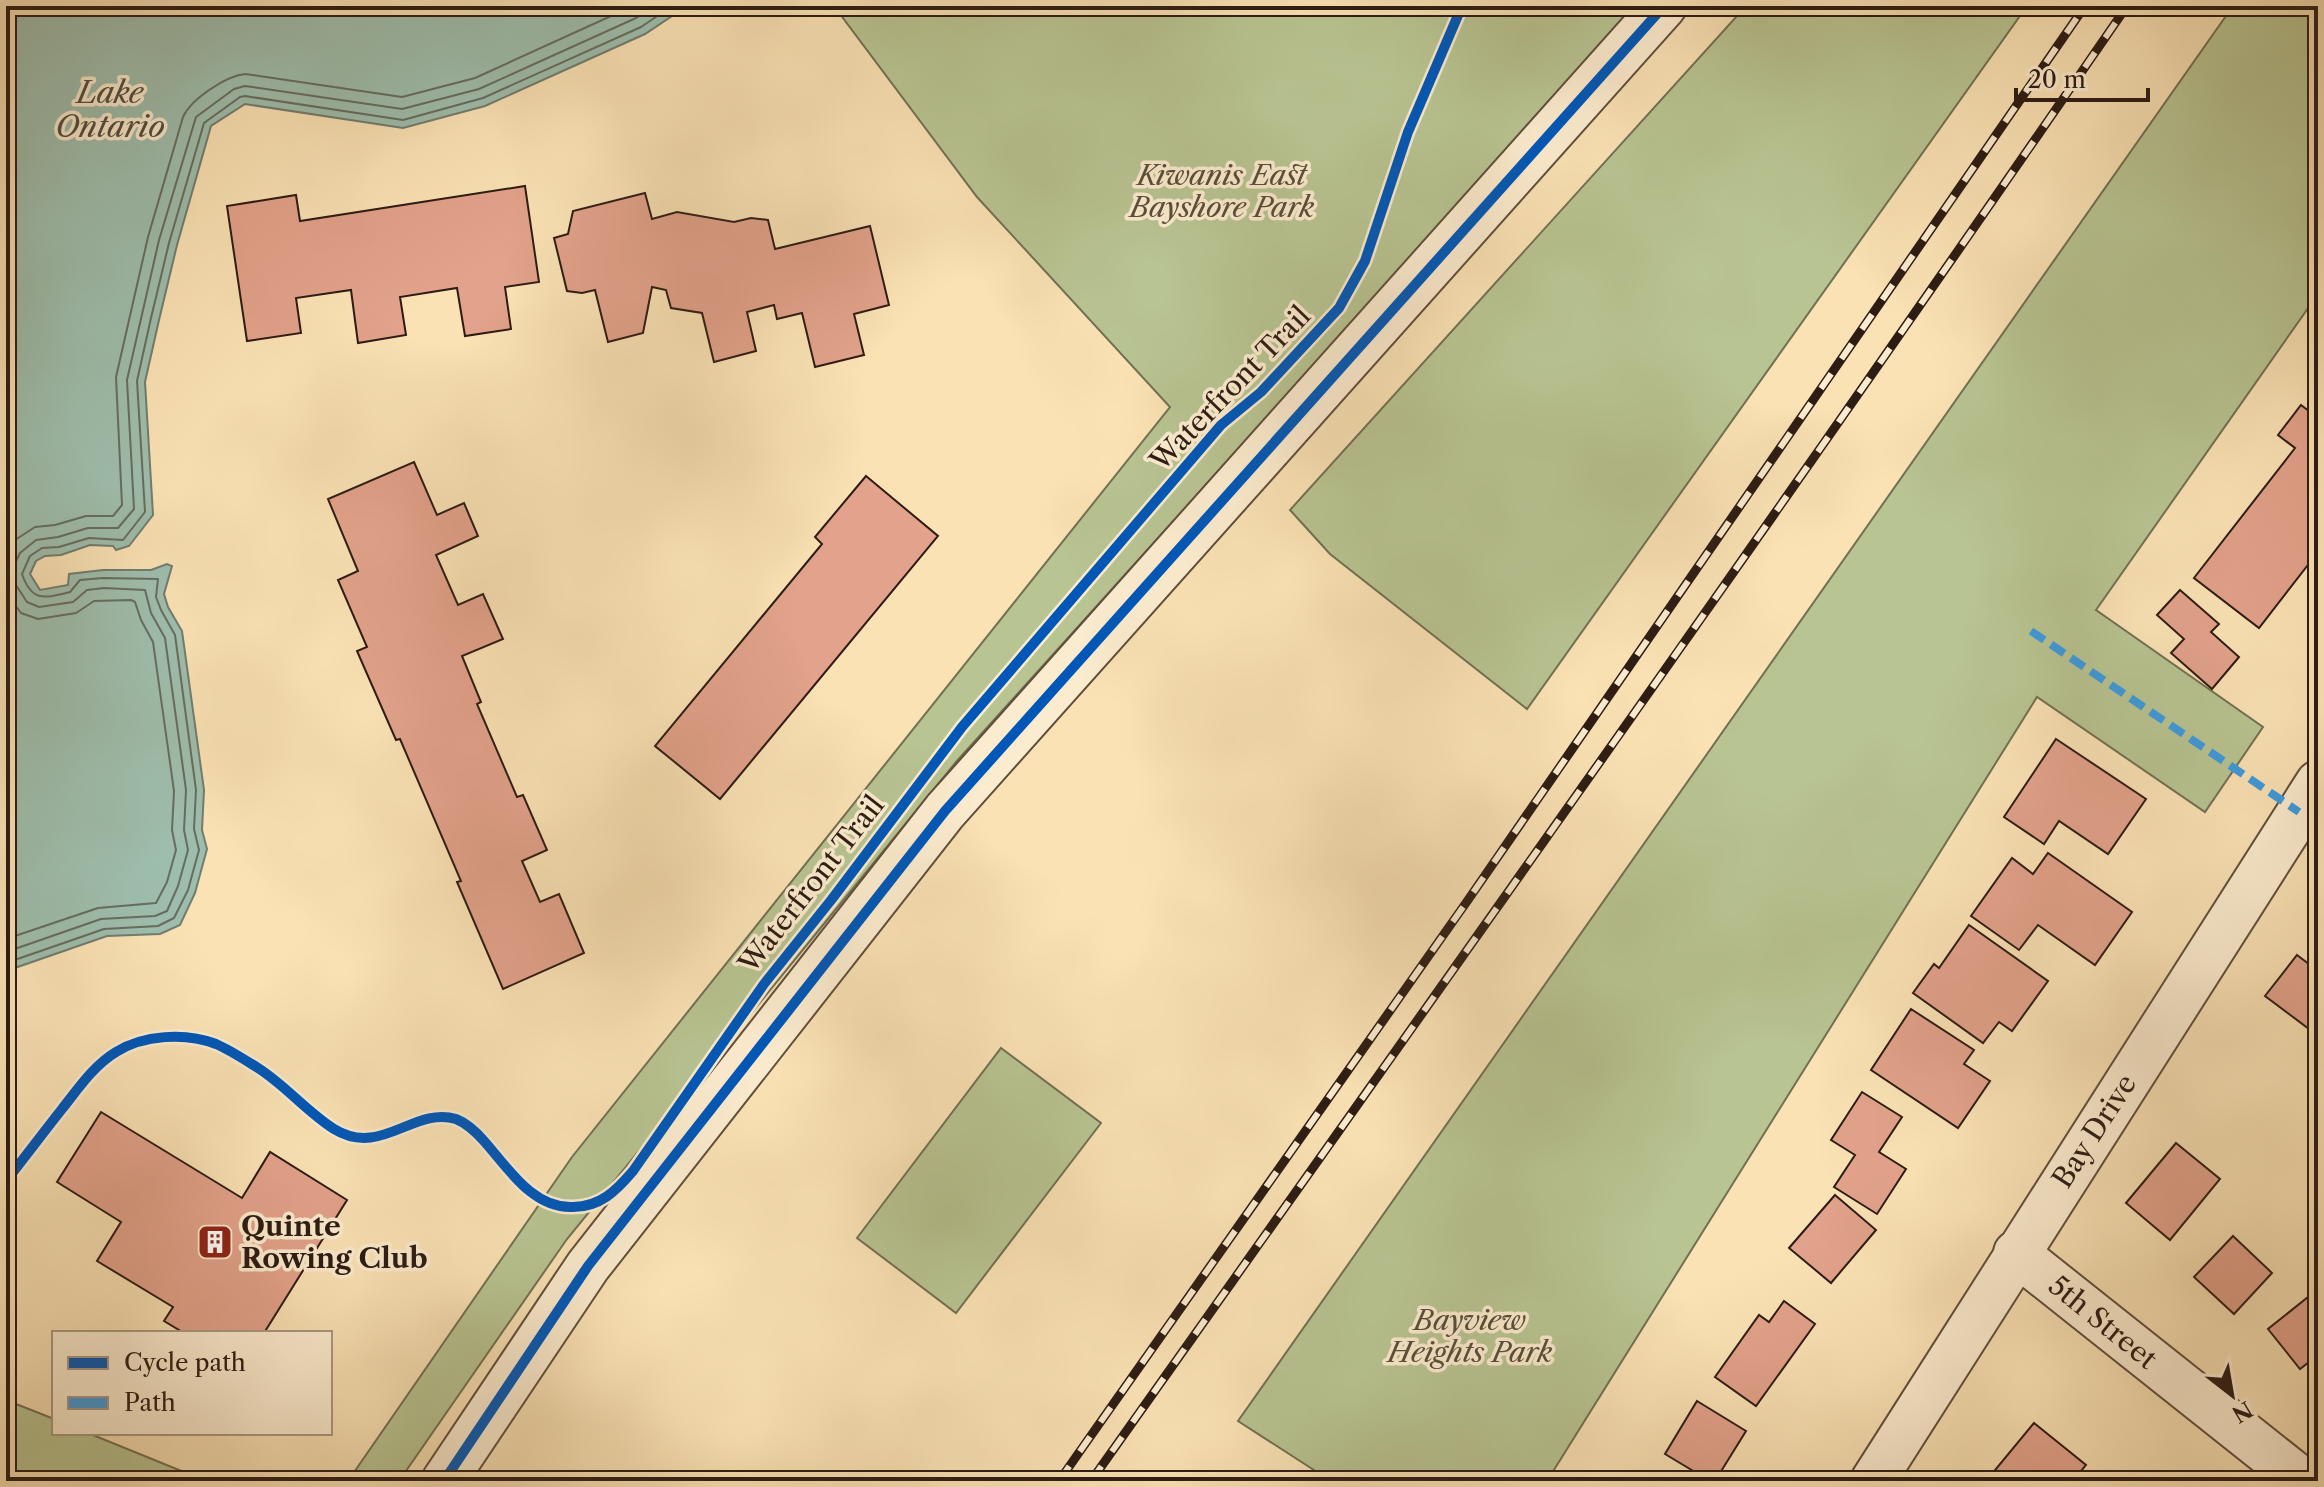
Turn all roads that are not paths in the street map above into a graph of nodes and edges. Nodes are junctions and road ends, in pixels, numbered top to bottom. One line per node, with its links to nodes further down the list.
1 (1664, 6): 4 (street)
2 (2312, 807): 3 (street, Bay Drive)
3 (2016, 1253): 5 (street, Bay Drive); 6 (street, 5th Street)
4 (444, 1481)
5 (1873, 1481)
6 (2303, 1481)

